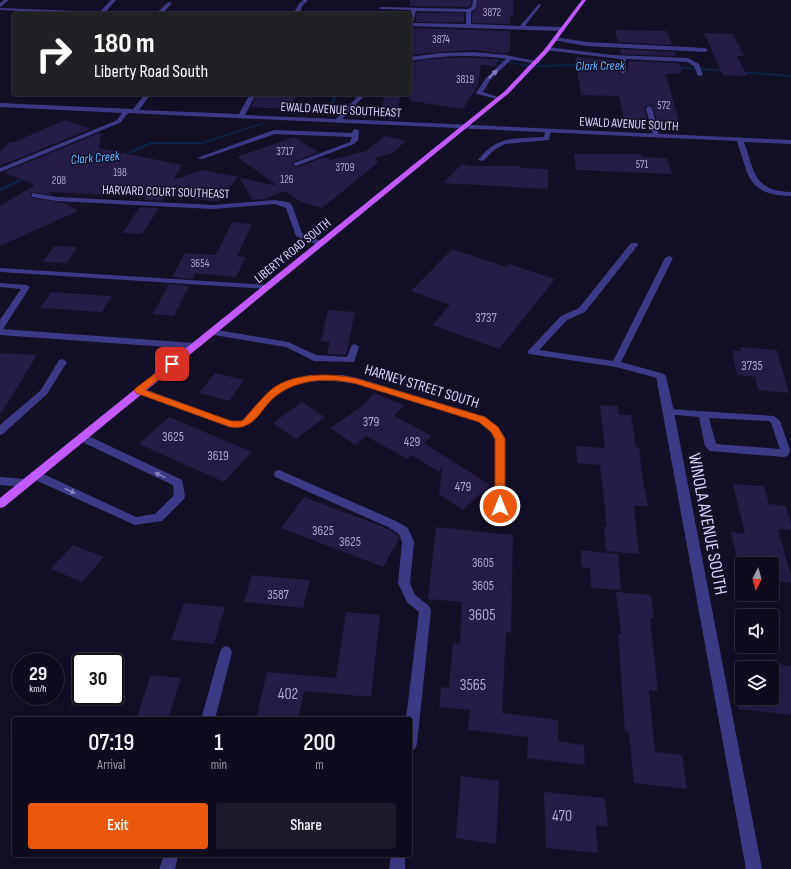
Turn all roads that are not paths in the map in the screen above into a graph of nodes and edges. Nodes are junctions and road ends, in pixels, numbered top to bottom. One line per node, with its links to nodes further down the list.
1 (7, 0): 8 (street)
2 (114, 0): 14 (street)
3 (306, 0): 16 (street)
4 (475, 0): 12 (street)
5 (584, 0): 21 (main road, LIBERTY ROAD SOUTH)
6 (170, 3): 15 (street)
7 (539, 5): 20 (street)
8 (0, 6)
9 (382, 8): 11 (street)
10 (0, 9): 13 (street)
11 (414, 9): 12 (street); 17 (street)
12 (469, 11): 19 (street)
13 (61, 12)
14 (103, 12)
15 (160, 12)
16 (297, 12)
17 (412, 16)
18 (412, 23): 19 (street)
19 (468, 26): 20 (street)
20 (521, 28): 21 (street)
21 (562, 29): 22 (main road, LIBERTY ROAD SOUTH)
22 (555, 39): 23 (main road, LIBERTY ROAD SOUTH); 24 (street)
23 (547, 49): 26 (street); 28 (main road, LIBERTY ROAD SOUTH)
24 (705, 50)
25 (511, 57): 27 (street); 28 (street); 34 (street, one-way to 25)
26 (622, 58): 29 (street); 30 (street)
27 (412, 59)
28 (537, 62): 34 (main road, LIBERTY ROAD SOUTH)
29 (623, 72)
30 (700, 75)
31 (146, 96): 38 (street)
32 (251, 96): 39 (street)
33 (362, 96): 40 (street)
34 (499, 99): 42 (main road, LIBERTY ROAD SOUTH)
35 (0, 106): 37 (street, EWALD AVENUE SOUTHEAST)
36 (649, 108): 45 (street)
37 (126, 111): 38 (street, EWALD AVENUE SOUTHEAST); 51 (street)
38 (135, 111): 39 (street, EWALD AVENUE SOUTHEAST)
39 (241, 116): 40 (street, EWALD AVENUE SOUTHEAST)
40 (338, 120): 41 (street, EWALD AVENUE SOUTHEAST)
41 (358, 121): 42 (street, EWALD AVENUE SOUTHEAST); 44 (street)
42 (465, 127): 43 (street, EWALD AVENUE SOUTH); 54 (main road, LIBERTY ROAD SOUTH)
43 (548, 131): 45 (street, EWALD AVENUE SOUTH); 49 (street)
44 (355, 135): 48 (street); 50 (street)
45 (656, 136): 46 (street, EWALD AVENUE SOUTH)
46 (740, 140): 47 (street, EWALD AVENUE SOUTH); 52 (street)
47 (791, 142)
48 (200, 158)
49 (481, 160)
50 (296, 164)
51 (0, 170)
52 (791, 194)
53 (35, 195): 54 (street, HARVARD COURT SOUTHEAST)
54 (322, 243): 59 (main road, LIBERTY ROAD SOUTH)
55 (634, 245): 66 (street)
56 (668, 258): 66 (street)
57 (0, 270): 59 (street)
58 (0, 286): 60 (street)
59 (267, 287): 62 (main road, LIBERTY ROAD SOUTH)
60 (0, 327)
61 (0, 332): 63 (street)
62 (211, 332): 63 (main road, LIBERTY ROAD SOUTH); 64 (street)
63 (194, 346): 67 (main road, LIBERTY ROAD SOUTH)
64 (355, 347)
65 (62, 362): 70 (street)
66 (616, 364): 68 (street, WINOLA AVENUE SOUTH)
67 (139, 390): 71 (main road, LIBERTY ROAD SOUTH); 77 (street, HARNEY STREET SOUTH)
68 (669, 412): 69 (street); 85 (street, WINOLA AVENUE SOUTH)
69 (703, 414): 69 (street)
70 (0, 431)
71 (82, 437): 73 (main road, LIBERTY ROAD SOUTH); 73 (street, one-way to 71)
72 (279, 474): 80 (street)
73 (35, 475): 75 (main road, LIBERTY ROAD SOUTH)
74 (0, 481): 75 (street)
75 (26, 483): 76 (main road, LIBERTY ROAD SOUTH)
76 (0, 504)
77 (500, 506)
78 (226, 652): 79 (street)
79 (209, 717)
80 (412, 726)
81 (170, 857): 83 (street)
82 (398, 857): 84 (street)
83 (167, 869)
84 (396, 869)
85 (754, 869)

